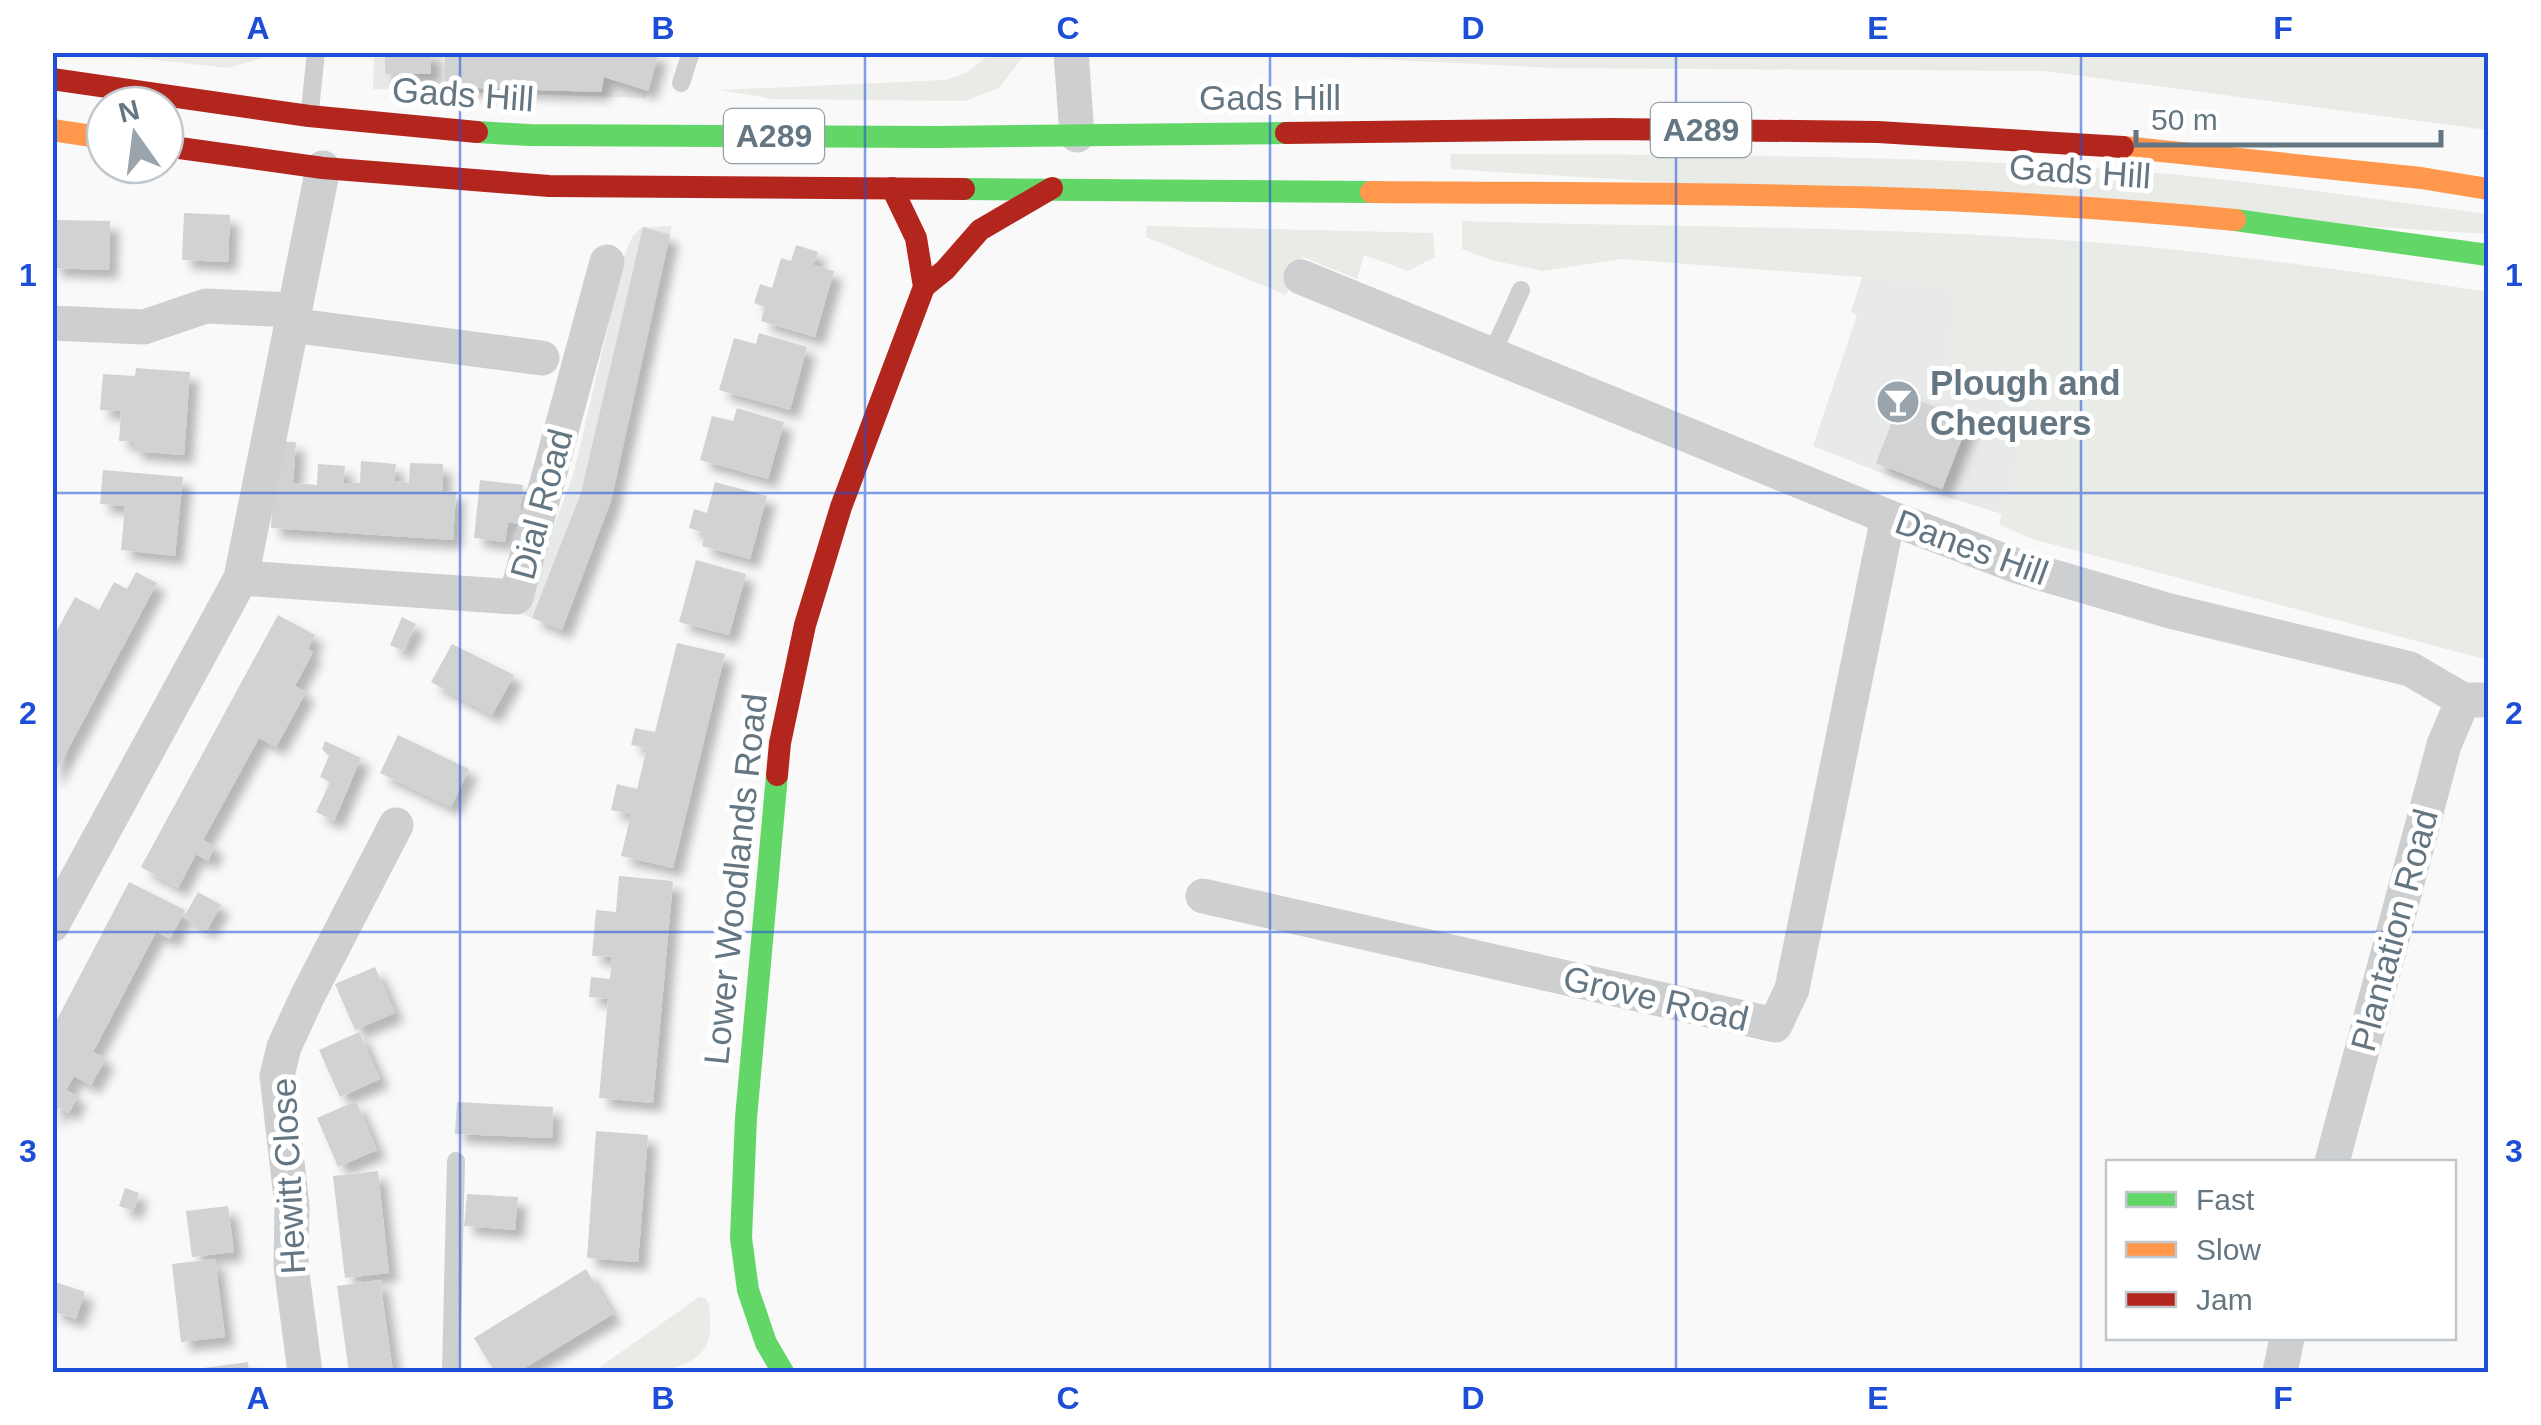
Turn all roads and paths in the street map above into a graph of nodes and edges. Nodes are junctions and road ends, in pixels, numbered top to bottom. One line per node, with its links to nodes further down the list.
1 (316, 52): 6 (lane)
2 (691, 52): 5 (lane)
3 (1071, 52): 9 (street)
4 (52, 79): 6 (main road, Gads Hill / A289)
5 (682, 82)
6 (310, 116): 9 (main road, Gads Hill / A289)
7 (52, 130): 8 (main road)
8 (85, 135)
9 (1076, 135): 14 (main road, Gads Hill / A289)
10 (185, 149): 11 (main road, Gads Hill / A289)
11 (323, 168): 12 (main road, Gads Hill / A289); 20 (street)
12 (892, 188): 13 (main road, Gads Hill / A289); 18 (main road)
13 (1052, 188): 15 (main road, Gads Hill / A289); 18 (main road, Lower Woodlands Road)
14 (2488, 189)
15 (2488, 255)
16 (607, 262): 25 (street, Dial Road)
17 (1300, 277): 22 (street, Danes Hill)
18 (924, 287): 35 (main road, Lower Woodlands Road)
19 (1521, 290): 22 (lane)
20 (293, 317): 21 (street); 23 (street); 25 (street)
21 (52, 323)
22 (1492, 354): 24 (street, Danes Hill)
23 (542, 358)
24 (1888, 517): 26 (street, Danes Hill); 28 (street, Grove Road)
25 (241, 578): 29 (street)
26 (2476, 700): 30 (street, Plantation Road)
27 (396, 826): 33 (street, Hewitt Close)
28 (1203, 896)
29 (52, 926)
30 (2333, 1160)
31 (456, 1162): 34 (lane)
32 (2287, 1340): 36 (street)
33 (305, 1372)
34 (451, 1372)
35 (783, 1372)
36 (2280, 1372)

